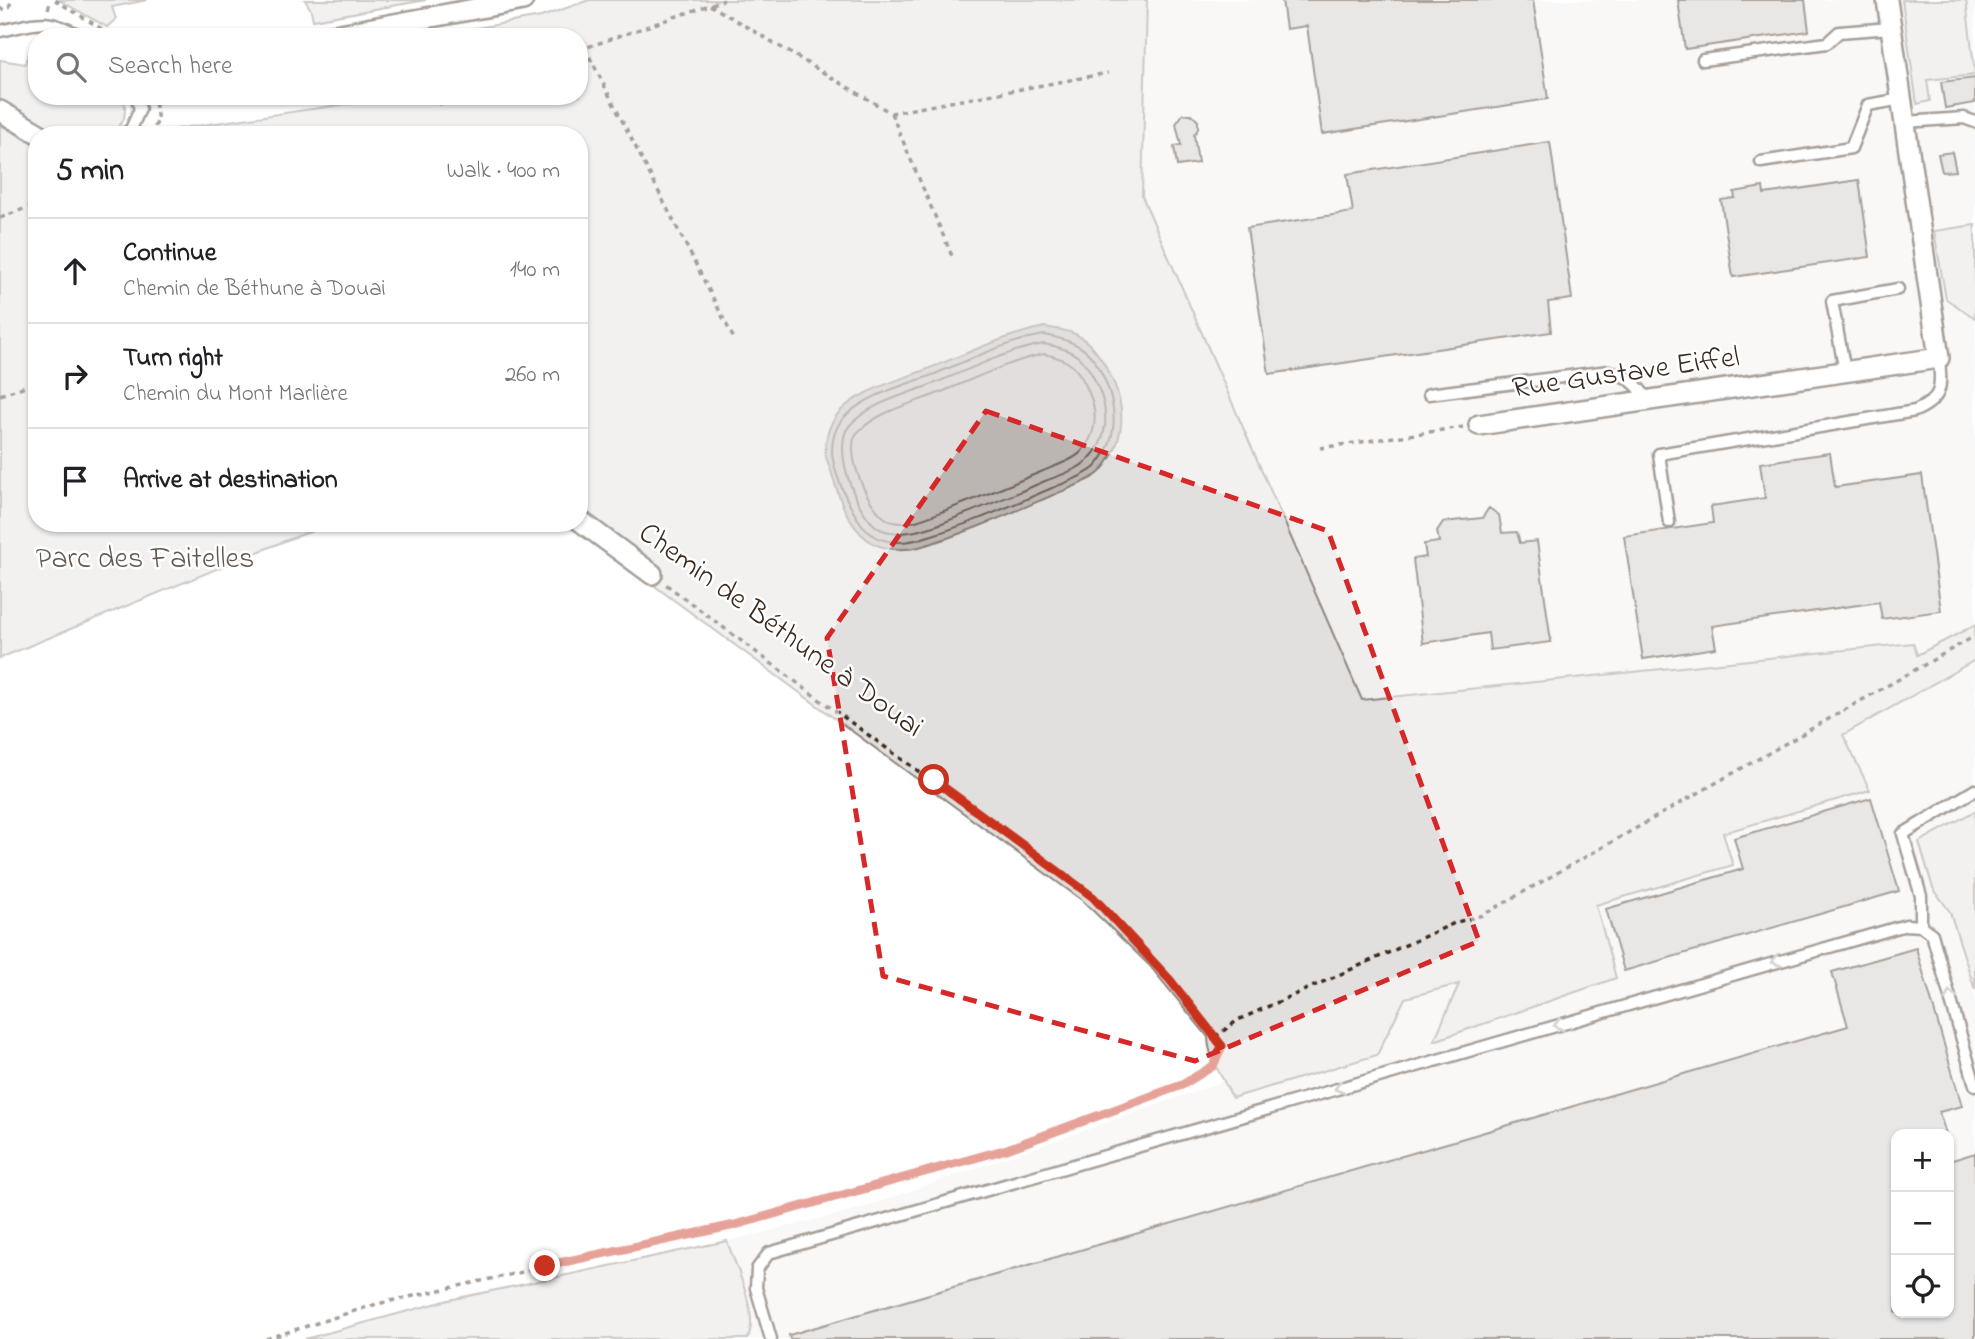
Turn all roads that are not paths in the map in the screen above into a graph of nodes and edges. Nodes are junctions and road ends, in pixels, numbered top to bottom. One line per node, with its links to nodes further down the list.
1 (523, 0): 4 (street)
2 (1887, 0): 5 (street)
3 (67, 28): 6 (lane)
4 (372, 28)
5 (1891, 28): 7 (lane); 8 (street)
6 (0, 31)
7 (1703, 60)
8 (1902, 99): 11 (street); 15 (lane)
9 (139, 105): 13 (lane)
10 (0, 111): 14 (street)
11 (1905, 122): 12 (lane); 17 (street)
12 (1975, 122)
13 (132, 126)
14 (28, 127)
15 (1761, 162)
16 (1898, 289): 18 (lane)
17 (1939, 358): 18 (street, Rue Gustave Eiffel); 22 (lane)
18 (1845, 372): 20 (street, Rue Gustave Eiffel)
19 (1429, 394): 20 (lane)
20 (1649, 400): 21 (street, Rue Gustave Eiffel)
21 (1479, 425)
22 (1669, 522)
23 (588, 527): 24 (street, Chemin de Béthune à Douai)
24 (652, 574)
25 (1975, 790): 26 (lane)
26 (1921, 926): 27 (lane, one-way to 26); 29 (lane, one-way to 29)
27 (1973, 1072): 28 (lane)
28 (1975, 1085)
29 (771, 1339)

